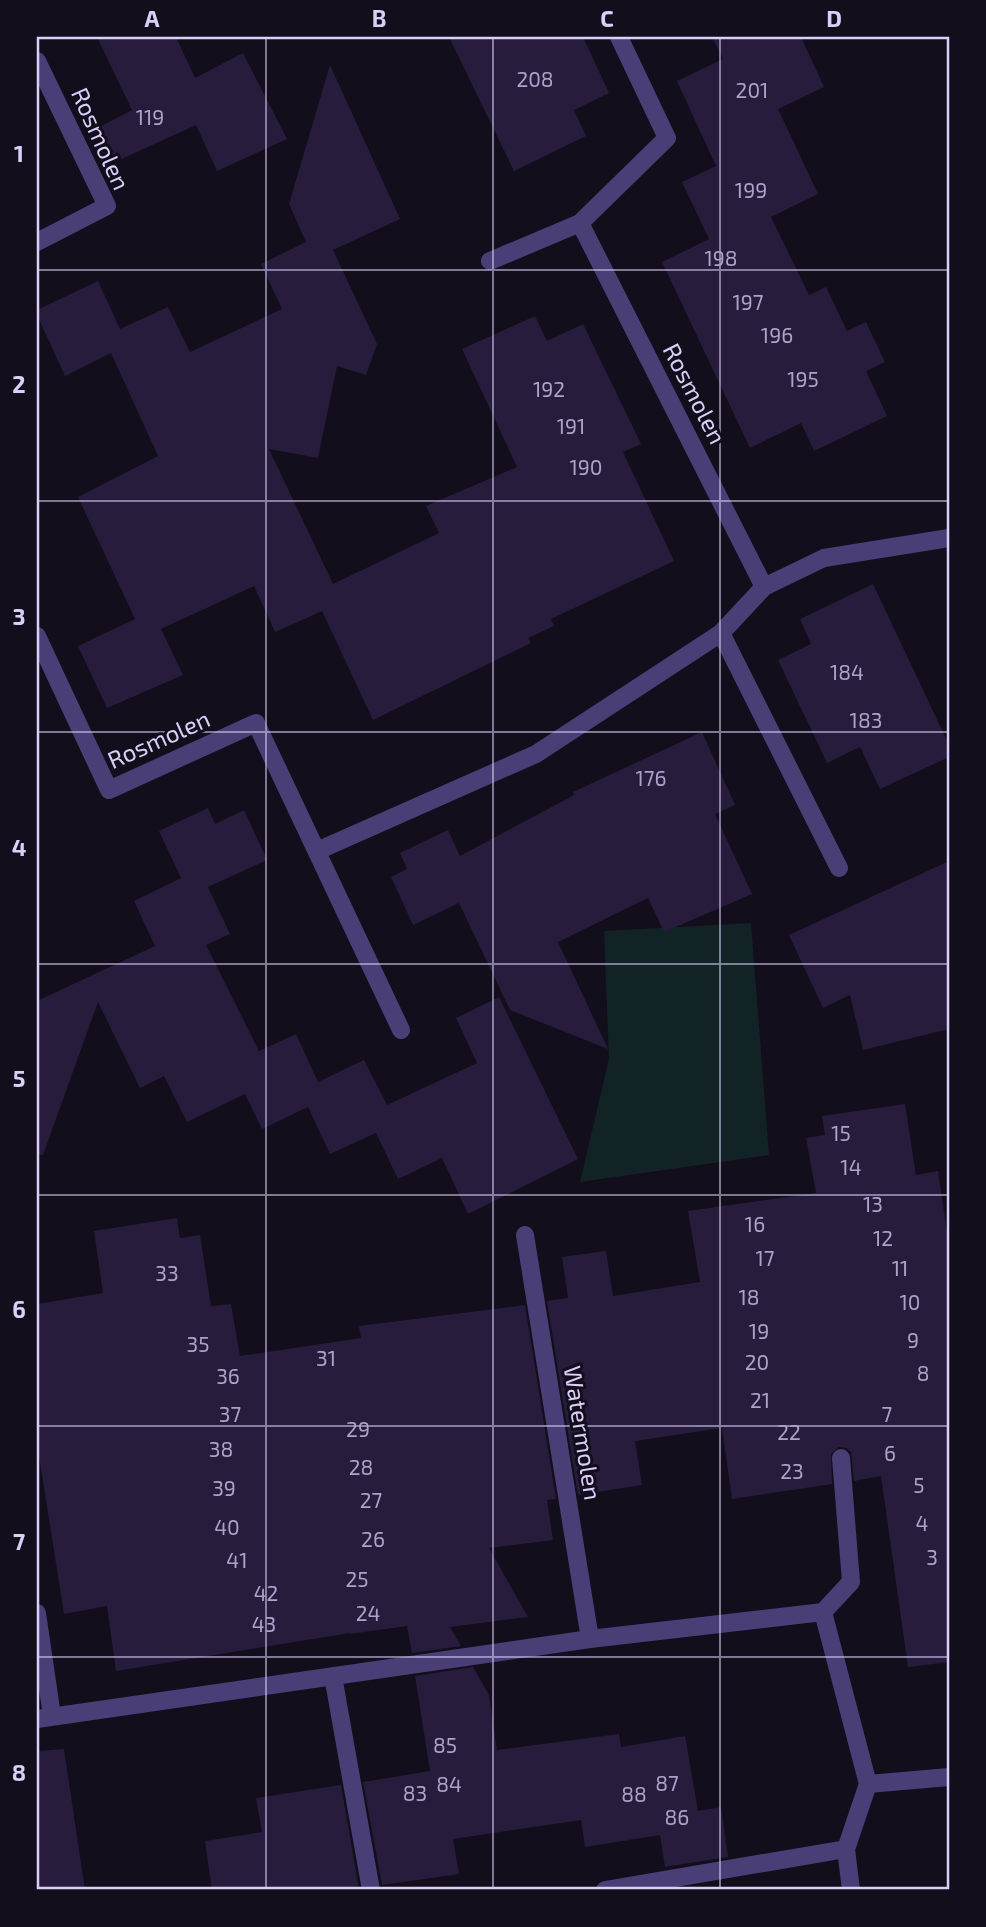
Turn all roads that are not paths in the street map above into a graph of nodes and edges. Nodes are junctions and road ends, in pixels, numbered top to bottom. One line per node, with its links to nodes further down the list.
1 (619, 37): 3 (street)
2 (37, 61): 4 (street, Rosmolen)
3 (580, 223): 5 (street); 7 (street, Rosmolen)
4 (37, 242)
5 (490, 261)
6 (949, 538): 7 (street)
7 (764, 587): 8 (street)
8 (721, 633): 10 (street); 11 (street)
9 (37, 636): 10 (street, Rosmolen)
10 (317, 851): 12 (street, Rosmolen)
11 (839, 868)
12 (401, 1030)
13 (526, 1235): 17 (street, Watermolen)
14 (841, 1458): 15 (street)
15 (823, 1612): 17 (street); 21 (street)
16 (37, 1613): 19 (street)
17 (590, 1639): 18 (street)
18 (333, 1676): 19 (street); 23 (street)
19 (44, 1718)
20 (949, 1777): 21 (street)
21 (868, 1784): 22 (street)
22 (846, 1849): 24 (street); 25 (street)
23 (372, 1890)
24 (605, 1890)
25 (851, 1890)

